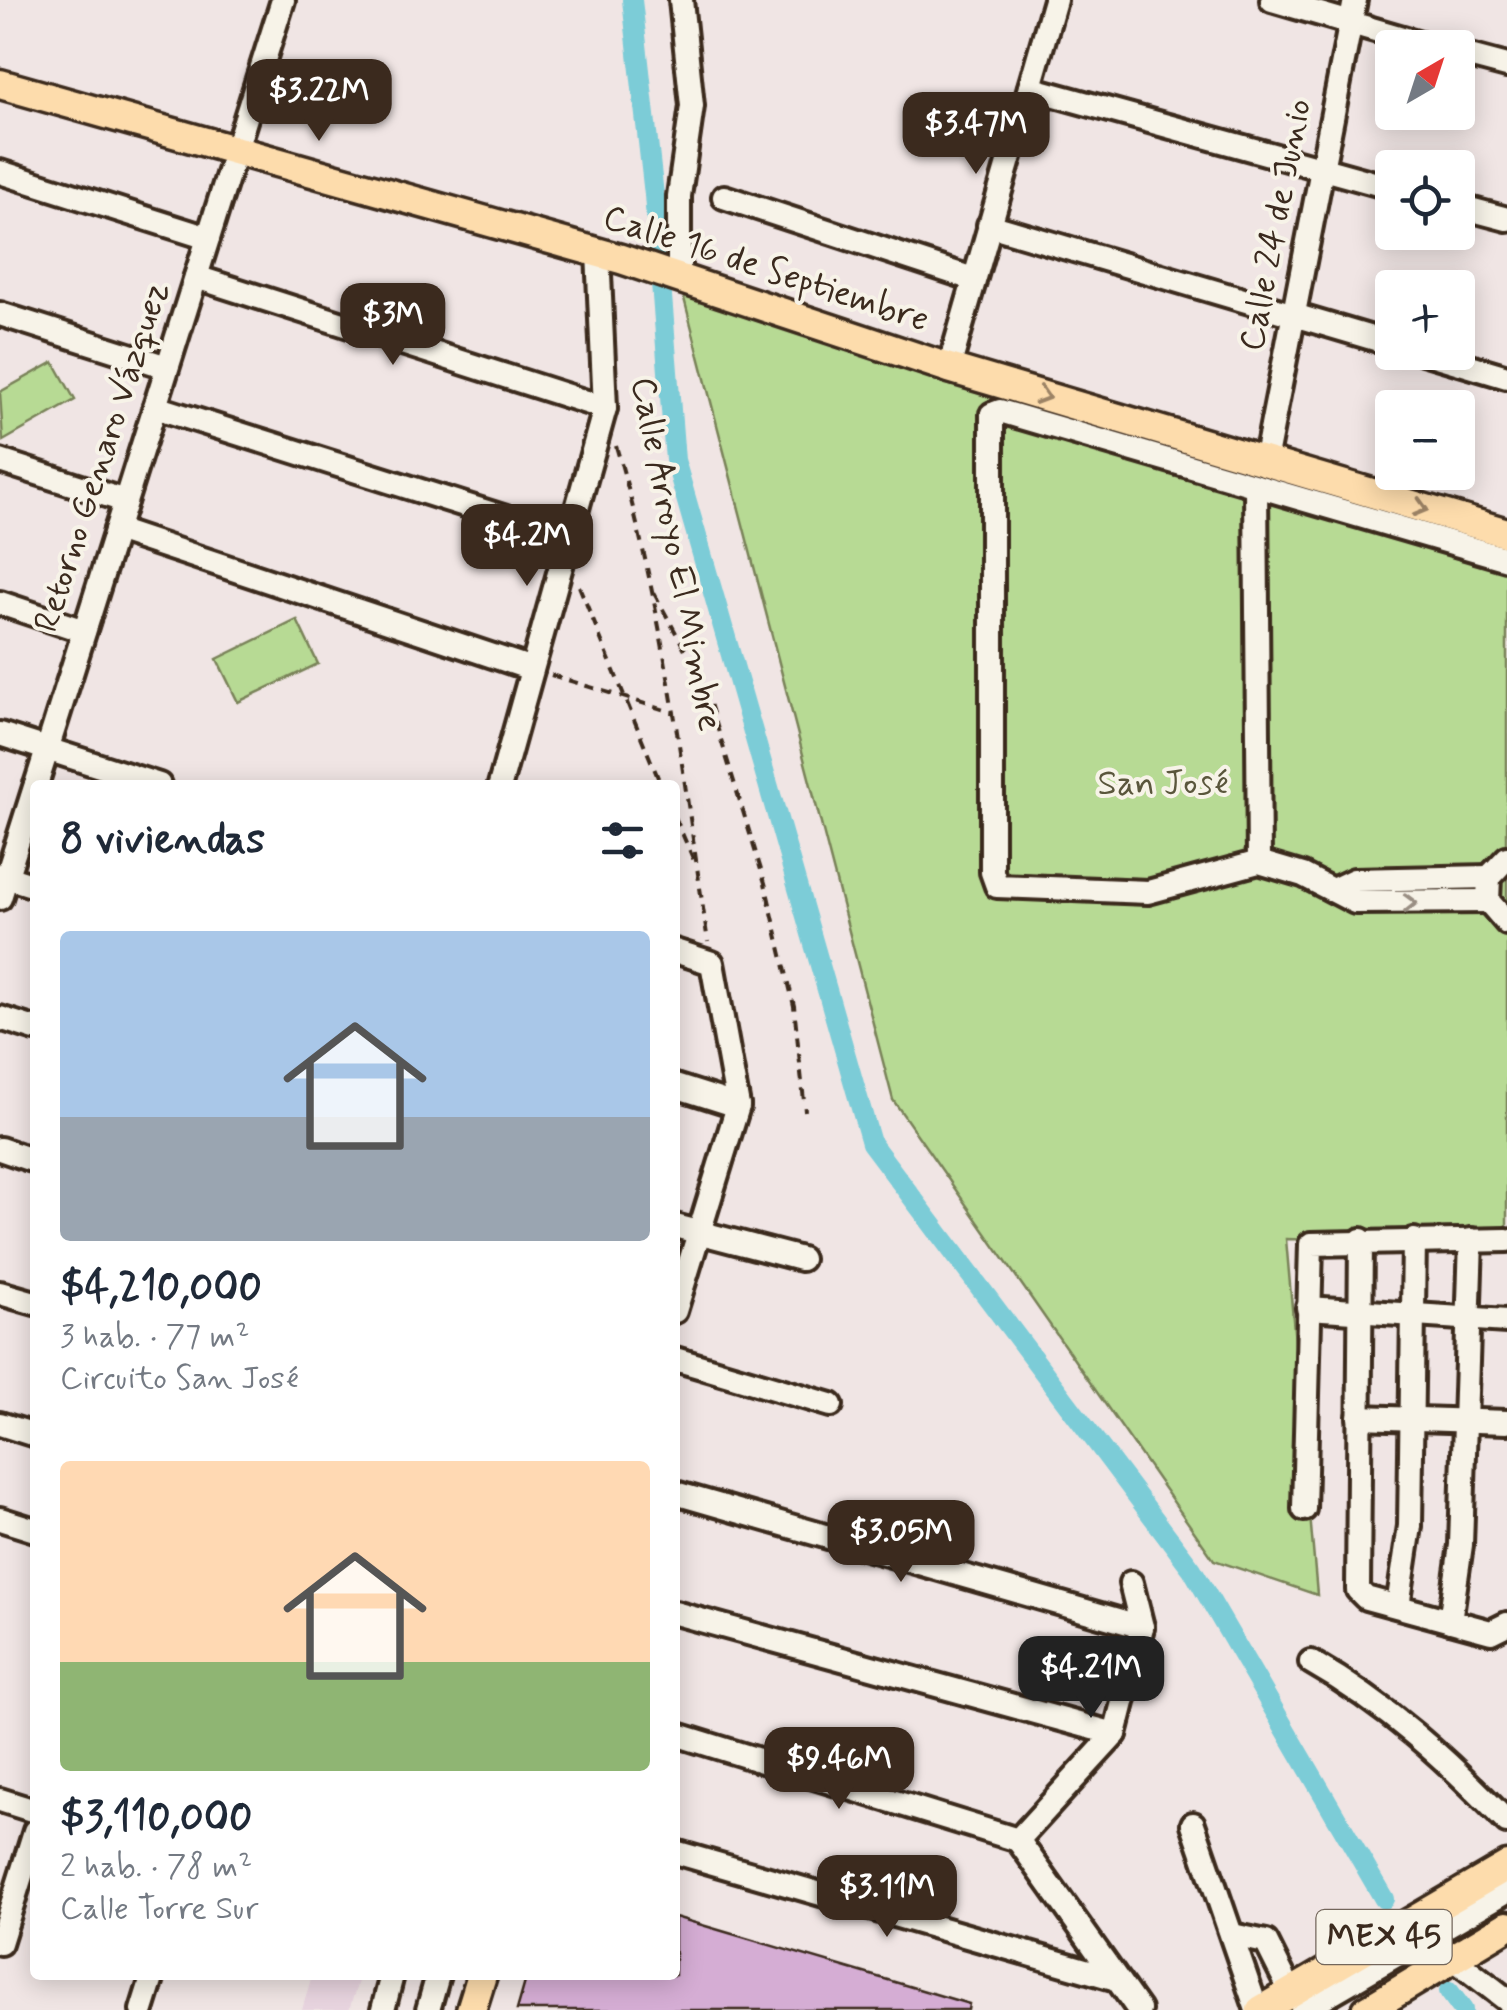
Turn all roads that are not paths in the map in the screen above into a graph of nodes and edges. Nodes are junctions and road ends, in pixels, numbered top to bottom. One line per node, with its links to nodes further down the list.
1 (283, 0): 12 (street, Retorno Genaro Vázquez)
2 (681, 0): 22 (street)
3 (1055, 0): 11 (street)
4 (1272, 0): 6 (street)
5 (1355, 0): 6 (street, Calle 24 de Junio)
6 (1350, 24): 7 (street); 13 (street, Calle 24 de Junio)
7 (1375, 31)
8 (1475, 58): 9 (street)
9 (1507, 66)
10 (0, 84): 12 (main road, Calle 16 de Septiembre)
11 (1030, 88): 13 (street); 19 (street)
12 (236, 151): 20 (street, Retorno Genaro Vázquez); 21 (main road, Calle 16 de Septiembre)
13 (1323, 169): 15 (street); 26 (street, Calle 24 de Junio)
14 (0, 172): 20 (street)
15 (1375, 183)
16 (724, 197): 24 (street)
17 (1475, 211): 18 (street)
18 (1507, 220)
19 (989, 224): 24 (street); 26 (street)
20 (208, 238): 23 (street, Retorno Genaro Vázquez)
21 (610, 256): 22 (main road, Calle 16 de Septiembre); 33 (street, Calle Arroyo El Mimbre)
22 (670, 276): 30 (main road, Calle 16 de Septiembre)
23 (196, 277): 28 (street, Retorno Genaro Vázquez); 33 (street)
24 (972, 280): 30 (street)
25 (0, 314): 28 (street)
26 (1295, 316): 27 (street); 35 (street, Calle 24 de Junio)
27 (1375, 339)
28 (168, 367): 32 (street, Retorno Genaro Vázquez)
29 (1475, 367): 31 (street)
30 (949, 368): 35 (main road, Calle 16 de Septiembre, one-way to 35)
31 (1507, 377)
32 (155, 406): 36 (street, Retorno Genaro Vázquez); 39 (street)
33 (605, 408): 39 (street)
34 (0, 461): 36 (street)
35 (1260, 474): 38 (main road, Calle 16 de Septiembre, one-way to 38); 40 (street); 51 (street, Calle 24 de Junio); 51 (street)
36 (126, 501): 37 (street, Retorno Genaro Vázquez)
37 (116, 530): 42 (street, Retorno Genaro Vázquez); 43 (street)
38 (1507, 533)
39 (567, 546): 43 (street)
40 (1507, 560)
41 (0, 603): 42 (street)
42 (84, 631): 45 (street, Retorno Genaro Vázquez)
43 (532, 669): 48 (street)
44 (0, 734): 45 (street)
45 (47, 749): 46 (street, Retorno Genaro Vázquez); 47 (street)
46 (37, 780)
47 (143, 780)
48 (501, 780)
49 (30, 801): 53 (street, Retorno Genaro Vázquez)
50 (1507, 858): 52 (street)
51 (1259, 862): 55 (street)
52 (1489, 877): 55 (street); 56 (street)
53 (2, 883): 54 (street)
54 (30, 886)
55 (1335, 890): 56 (street, one-way to 56)
56 (1488, 901): 57 (street)
57 (1507, 923)
58 (680, 953): 62 (street)
59 (0, 1018): 60 (street)
60 (30, 1027)
61 (680, 1088): 62 (street)
62 (738, 1106): 65 (street)
63 (0, 1149): 64 (street)
64 (30, 1158)
65 (686, 1230): 70 (street); 71 (street)
66 (1361, 1240): 67 (street); 74 (street); 75 (street)
67 (1414, 1240): 68 (street); 76 (street)
68 (1471, 1240): 69 (street); 77 (street)
69 (1507, 1240)
70 (801, 1259)
71 (680, 1274)
72 (0, 1293): 73 (street)
73 (30, 1301)
74 (1308, 1308): 75 (street); 88 (street)
75 (1362, 1312): 76 (street); 81 (street)
76 (1416, 1315): 77 (street); 82 (street)
77 (1468, 1319): 78 (street); 83 (street)
78 (1507, 1322)
79 (680, 1361): 80 (street)
80 (831, 1405)
81 (1359, 1418): 82 (street); 92 (street)
82 (1413, 1418): 83 (street); 92 (street)
83 (1465, 1420): 84 (street); 94 (street)
84 (1507, 1422)
85 (0, 1424): 86 (street)
86 (30, 1433)
87 (680, 1494): 96 (street)
88 (1304, 1508)
89 (0, 1520): 90 (street)
90 (30, 1529)
91 (1130, 1583): 96 (street)
92 (1398, 1606): 94 (street)
93 (680, 1615): 98 (street)
94 (1450, 1621): 95 (street)
95 (1507, 1624)
96 (1142, 1627): 98 (street)
97 (1311, 1662): 102 (street)
98 (1115, 1734): 104 (street)
99 (680, 1736): 104 (street)
100 (0, 1800): 101 (street)
101 (30, 1809)
102 (1507, 1822)
103 (1193, 1824): 110 (street)
104 (1018, 1840): 113 (street)
105 (30, 1847): 111 (street)
106 (680, 1853): 113 (street)
107 (1507, 1866): 119 (main road, MEX 45)
108 (1507, 1891): 119 (street)
109 (1507, 1926): 112 (main road, MEX 45)
110 (1232, 1935): 119 (street); 119 (street)
111 (0, 1943)
112 (1454, 1959): 118 (street); 125 (main road, MEX 45)
113 (1113, 1978): 124 (street)
114 (152, 1980): 120 (street)
115 (391, 1980): 121 (street)
116 (437, 1980): 122 (street)
117 (481, 1980): 123 (main road)
118 (1507, 2000)
119 (1278, 2005)
120 (145, 2009)
121 (382, 2010)
122 (428, 2010)
123 (472, 2010)
124 (1139, 2010)
125 (1367, 2010)

